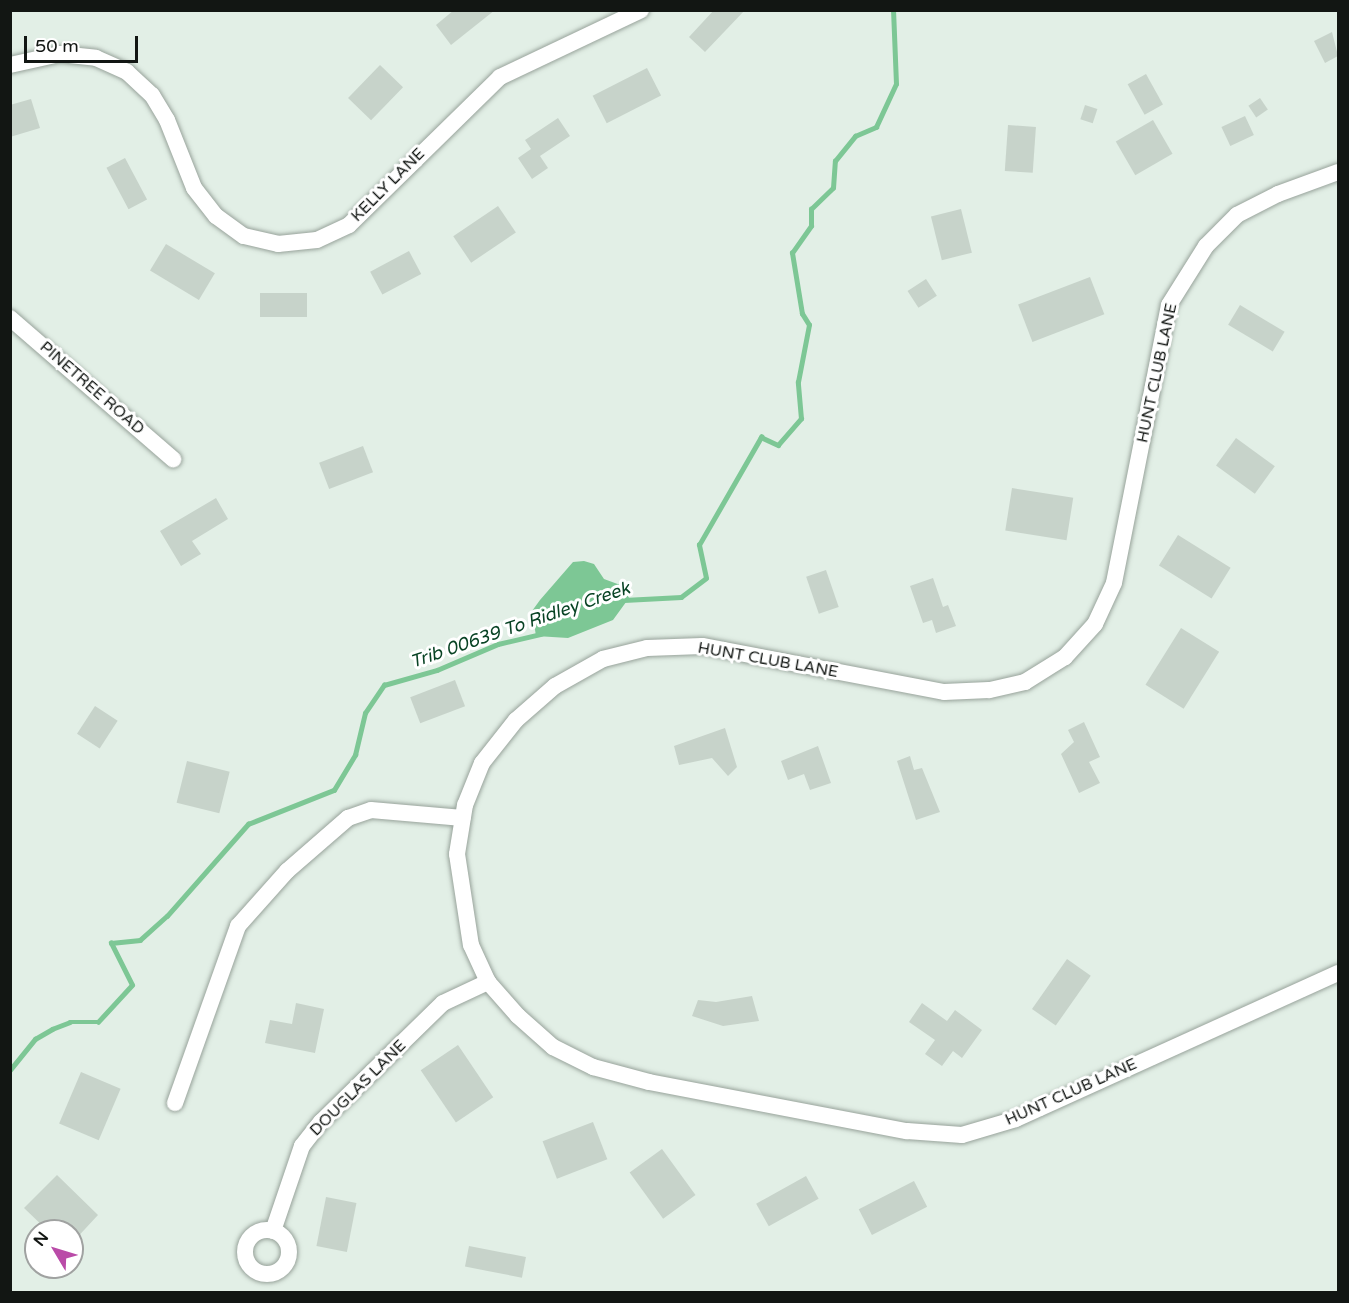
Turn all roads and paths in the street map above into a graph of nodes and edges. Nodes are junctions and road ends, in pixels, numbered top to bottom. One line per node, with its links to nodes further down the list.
1 (641, 10): 2 (street, KELLY LANE)
2 (10, 65)
3 (1338, 172): 6 (street, HUNT CLUB LANE)
4 (10, 318): 5 (street, PINETREE ROAD)
5 (173, 459)
6 (463, 818): 8 (street, HUNT CLUB LANE); 9 (street)
7 (1338, 973): 8 (street, HUNT CLUB LANE)
8 (488, 982): 10 (street, DOUGLAS LANE)
9 (175, 1103)
10 (273, 1231)

